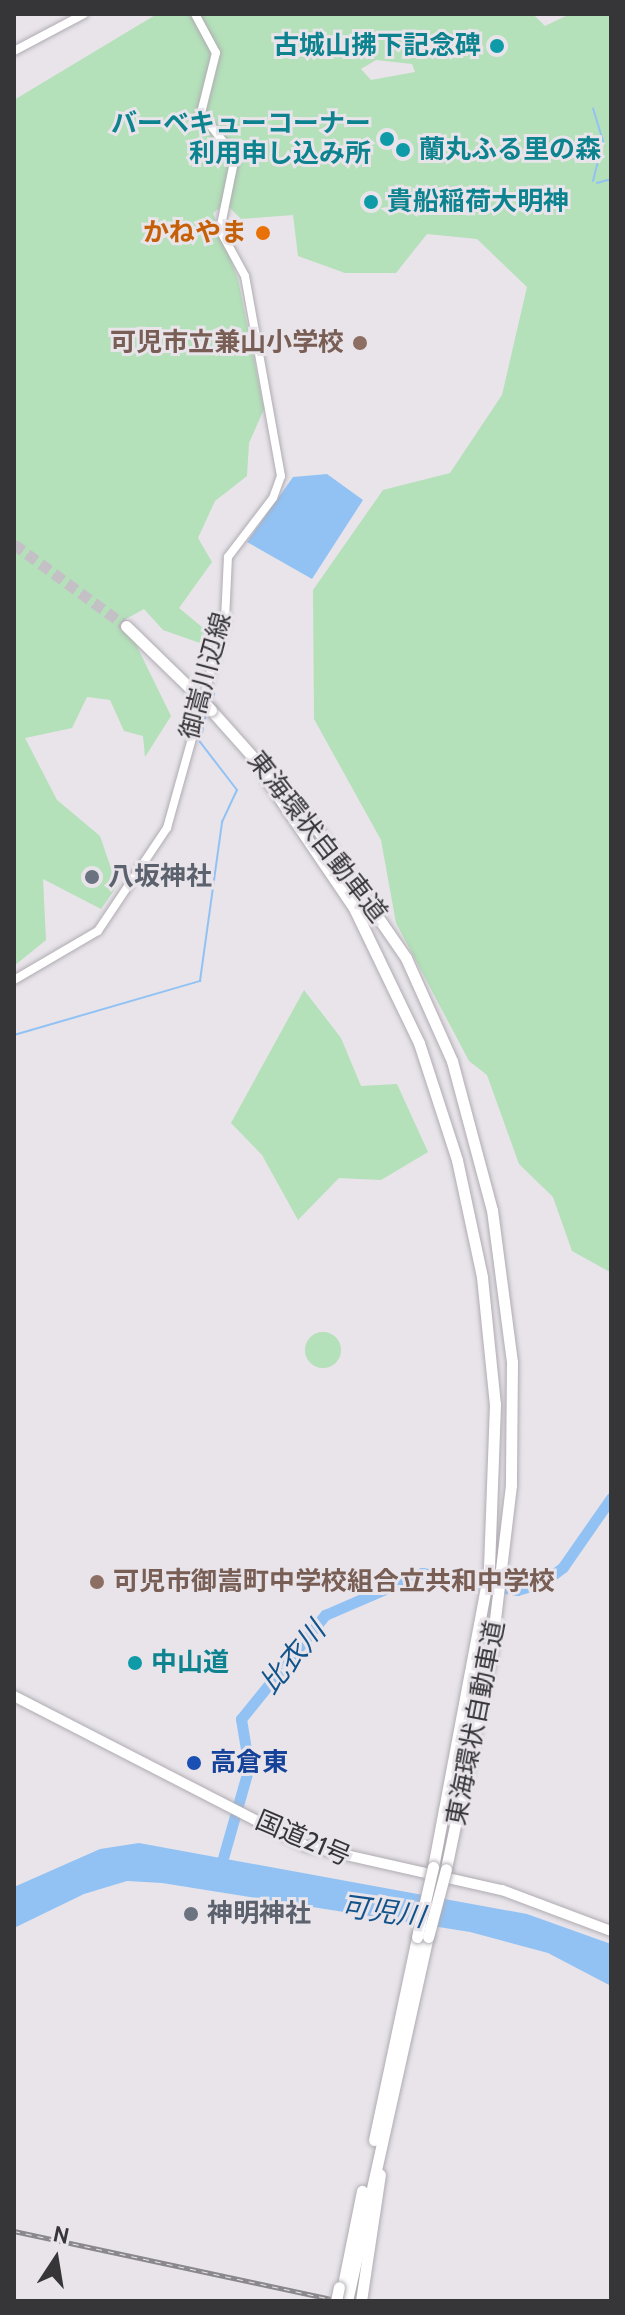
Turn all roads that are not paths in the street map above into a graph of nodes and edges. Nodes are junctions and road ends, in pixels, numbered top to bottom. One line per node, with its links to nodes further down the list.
1 (84, 14): 3 (main road)
2 (195, 14): 6 (main road, 御嵩川辺線)
3 (14, 51)
4 (126, 626): 5 (highway, 東海環状自動車道, bridge)
5 (231, 732): 9 (highway, 東海環状自動車道, bridge); 9 (highway, 東海環状自動車道, bridge)
6 (14, 980)
7 (14, 1696): 8 (highway, 国道21号)
8 (611, 1931)
9 (423, 1937): 10 (highway, 東海環状自動車道); 11 (highway, 東海環状自動車道)
10 (393, 2098): 11 (highway, 東海環状自動車道); 12 (highway)
11 (344, 2291): 13 (highway, bridge)
12 (362, 2296)
13 (338, 2301)

